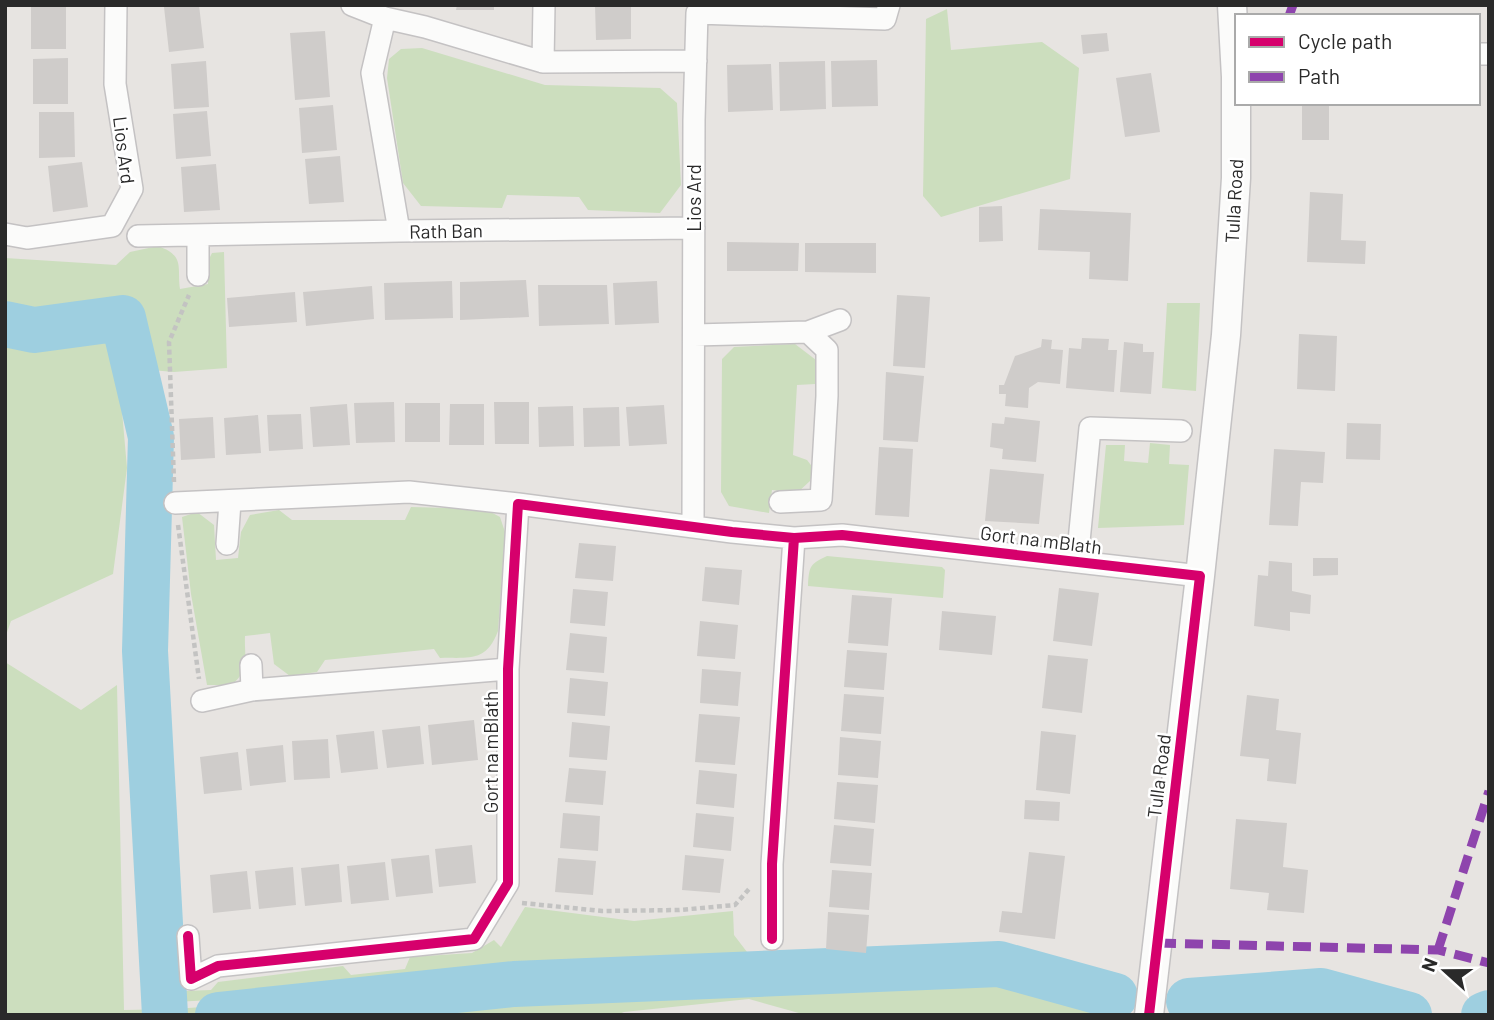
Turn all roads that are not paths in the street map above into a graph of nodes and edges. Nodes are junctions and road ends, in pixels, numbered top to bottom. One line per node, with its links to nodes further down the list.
1 (116, 5): 14 (street, Lios Ard)
2 (352, 5): 7 (street)
3 (544, 5): 10 (street)
4 (889, 5): 6 (street, Lios Ard)
5 (1232, 5): 8 (main road, Tulla Road)
6 (697, 9): 9 (street, Lios Ard)
7 (384, 18): 10 (street); 13 (street)
8 (1235, 43)
9 (696, 61): 10 (street); 12 (street, Lios Ard)
10 (543, 62)
11 (1236, 105): 30 (main road, Tulla Road)
12 (694, 228): 13 (street, Rath Ban); 20 (street, Lios Ard)
13 (399, 231): 16 (street, Rath Ban)
14 (5, 234)
15 (138, 236): 16 (street, Rath Ban)
16 (198, 236): 17 (street)
17 (198, 275)
18 (840, 320): 19 (street)
19 (808, 332): 20 (street); 23 (street)
20 (694, 335): 26 (street)
21 (1181, 431): 29 (street)
22 (230, 502): 24 (street, Gort na mBlath); 25 (street, Gort na mBlath); 28 (street)
23 (780, 502)
24 (175, 503)
25 (518, 504): 26 (street, Gort na mBlath); 32 (street, Gort na mBlath)
26 (693, 527): 27 (street, Gort na mBlath)
27 (794, 538): 29 (street, Gort na mBlath); 36 (street)
28 (227, 544)
29 (1077, 562): 30 (street, Gort na mBlath)
30 (1200, 576): 37 (main road, Tulla Road)
31 (251, 665): 33 (street)
32 (508, 669): 33 (street, Gort na mBlath); 35 (street, Gort na mBlath)
33 (252, 690): 34 (street, Gort na mBlath)
34 (202, 701)
35 (188, 936)
36 (772, 939)
37 (1149, 1015)

